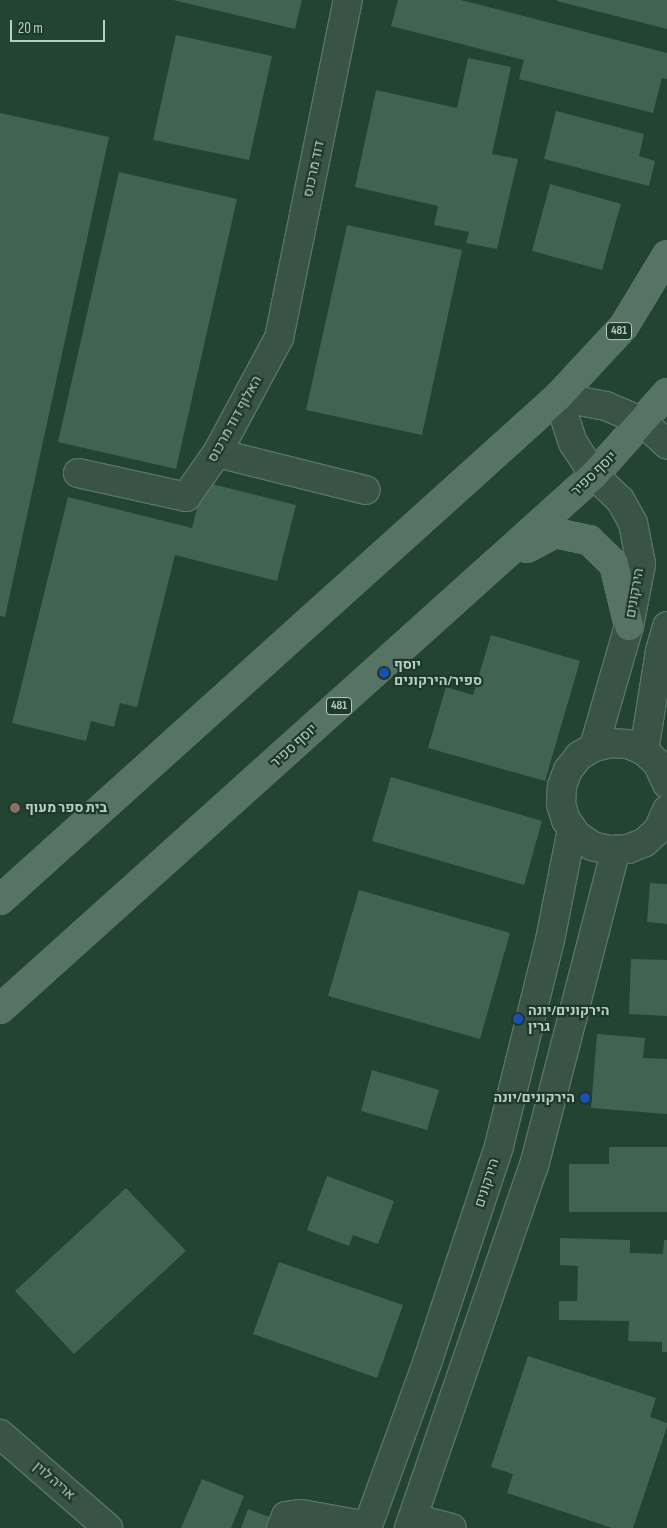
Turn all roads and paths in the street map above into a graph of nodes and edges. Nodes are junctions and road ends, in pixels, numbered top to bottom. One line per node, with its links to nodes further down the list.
1 (348, 0): 3 (street, דוד מרכוס)
2 (667, 255): 5 (main road, 481)
3 (279, 338): 8 (street, האלוף דוד מרכוס)
4 (667, 393): 6 (main road, יוסף ספיר / 481)
5 (558, 397): 6 (street); 10 (street, הירקונים); 21 (main road, 481)
6 (643, 422): 7 (street); 10 (main road, יוסף ספיר / 481)
7 (667, 444)
8 (217, 453): 9 (street, האלוף דוד מרכוס); 11 (street)
9 (78, 473)
10 (594, 475): 12 (main road, יוסף ספיר / 481); 13 (street, הירקונים)
11 (365, 490)
12 (501, 561): 13 (main road); 22 (main road, יוסף ספיר / 481)
13 (629, 626): 15 (street, הירקונים)
14 (667, 626): 16 (street)
15 (594, 747): 16 (street); 19 (street)
16 (644, 751): 17 (street)
17 (667, 780)
18 (664, 823): 20 (street)
19 (572, 829): 20 (street); 25 (street, הירקונים)
20 (616, 850): 24 (street)
21 (0, 900)
22 (0, 1009)
23 (0, 1434): 26 (street, אריה לוין)
24 (411, 1523): 28 (street)
25 (367, 1527): 27 (street)
26 (108, 1528)
27 (281, 1528)
28 (452, 1528)

